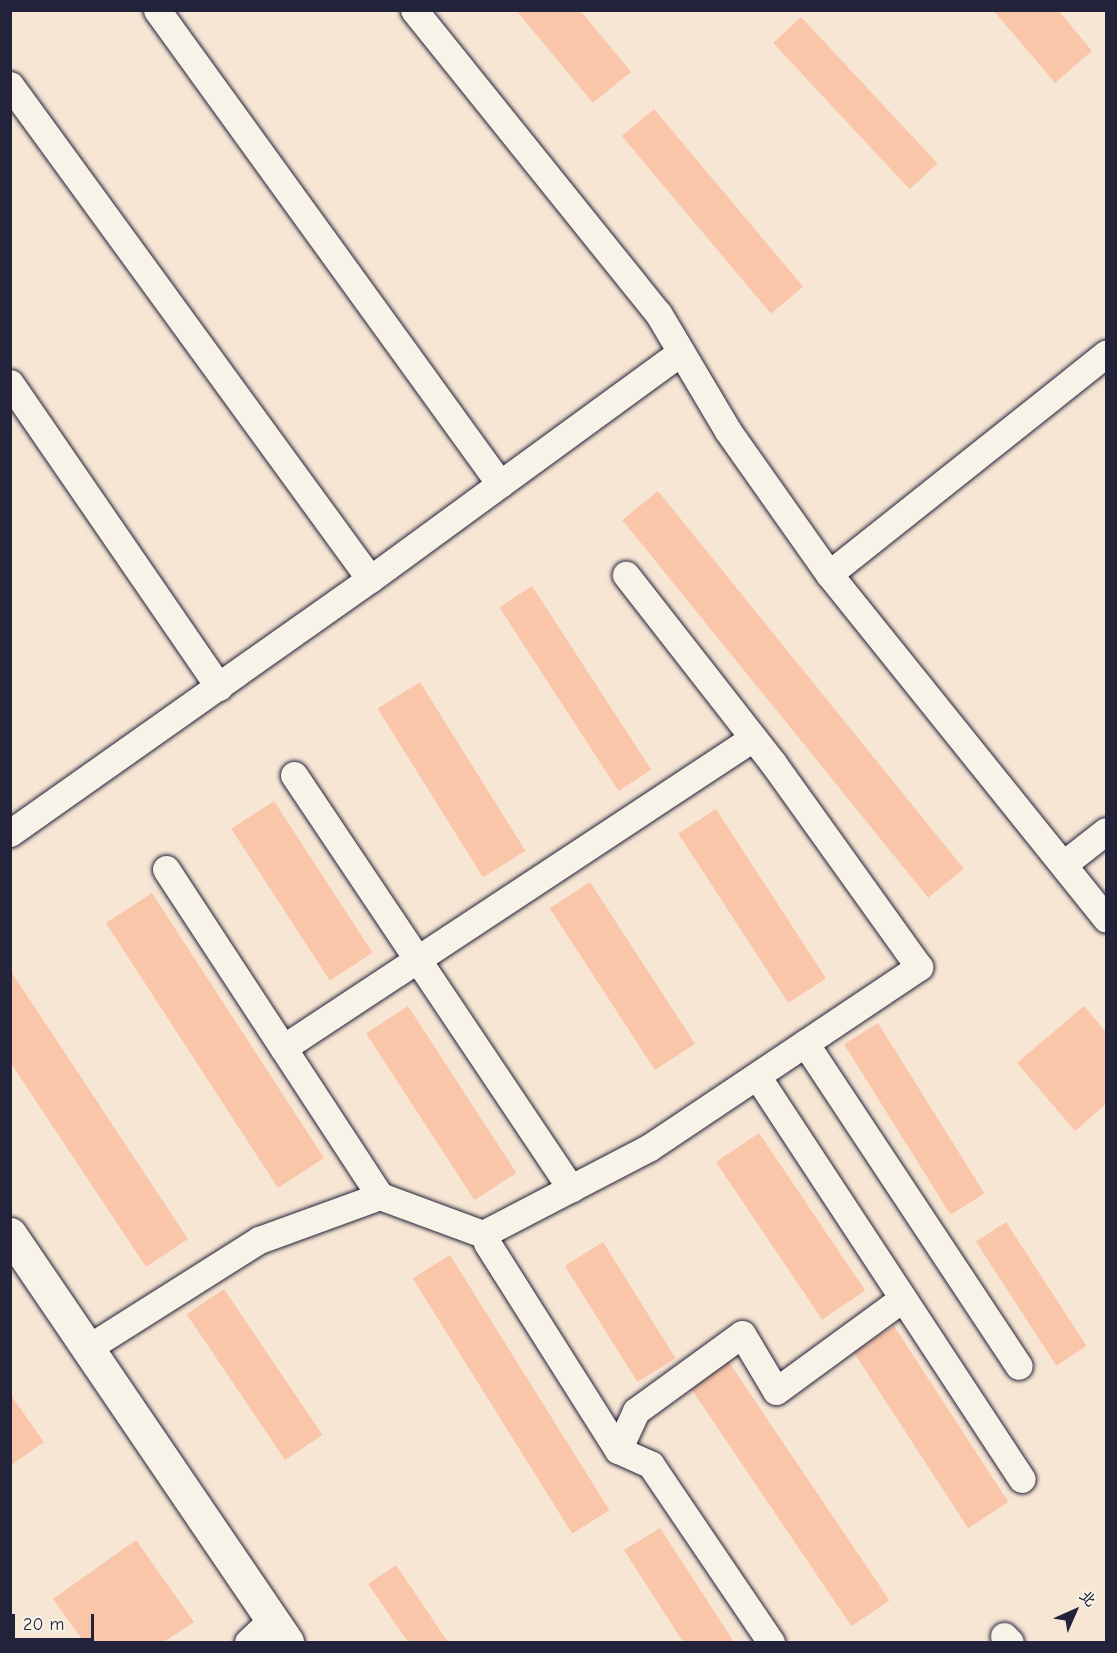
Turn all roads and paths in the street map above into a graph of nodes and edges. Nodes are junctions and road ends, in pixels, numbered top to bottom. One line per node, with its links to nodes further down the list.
1 (158, 10): 7 (street)
2 (414, 10): 4 (street)
3 (10, 85): 10 (street)
4 (681, 352): 7 (street); 9 (street)
5 (1107, 354): 9 (street)
6 (10, 382): 11 (street)
7 (500, 484): 10 (street)
8 (626, 574): 12 (street)
9 (829, 574): 16 (street)
10 (370, 579): 11 (street)
11 (219, 687): 15 (street)
12 (753, 738): 19 (street); 20 (street)
13 (294, 775): 19 (street)
14 (1107, 831): 16 (street)
15 (10, 833)
16 (1065, 863): 18 (street)
17 (166, 869): 21 (street)
18 (1107, 918)
19 (418, 960): 21 (street); 23 (street)
20 (805, 1044): 22 (street); 29 (street)
21 (283, 1048): 24 (street)
22 (757, 1076): 23 (street); 27 (street)
23 (571, 1189): 24 (street)
24 (380, 1196): 28 (street)
25 (10, 1234): 28 (street)
26 (487, 1243): 30 (street)
27 (903, 1298): 30 (street); 31 (street)
28 (88, 1348): 32 (street)
29 (1019, 1366)
30 (618, 1450): 34 (street)
31 (1022, 1479)
32 (280, 1631): 33 (street)
33 (248, 1642)
34 (771, 1642)

